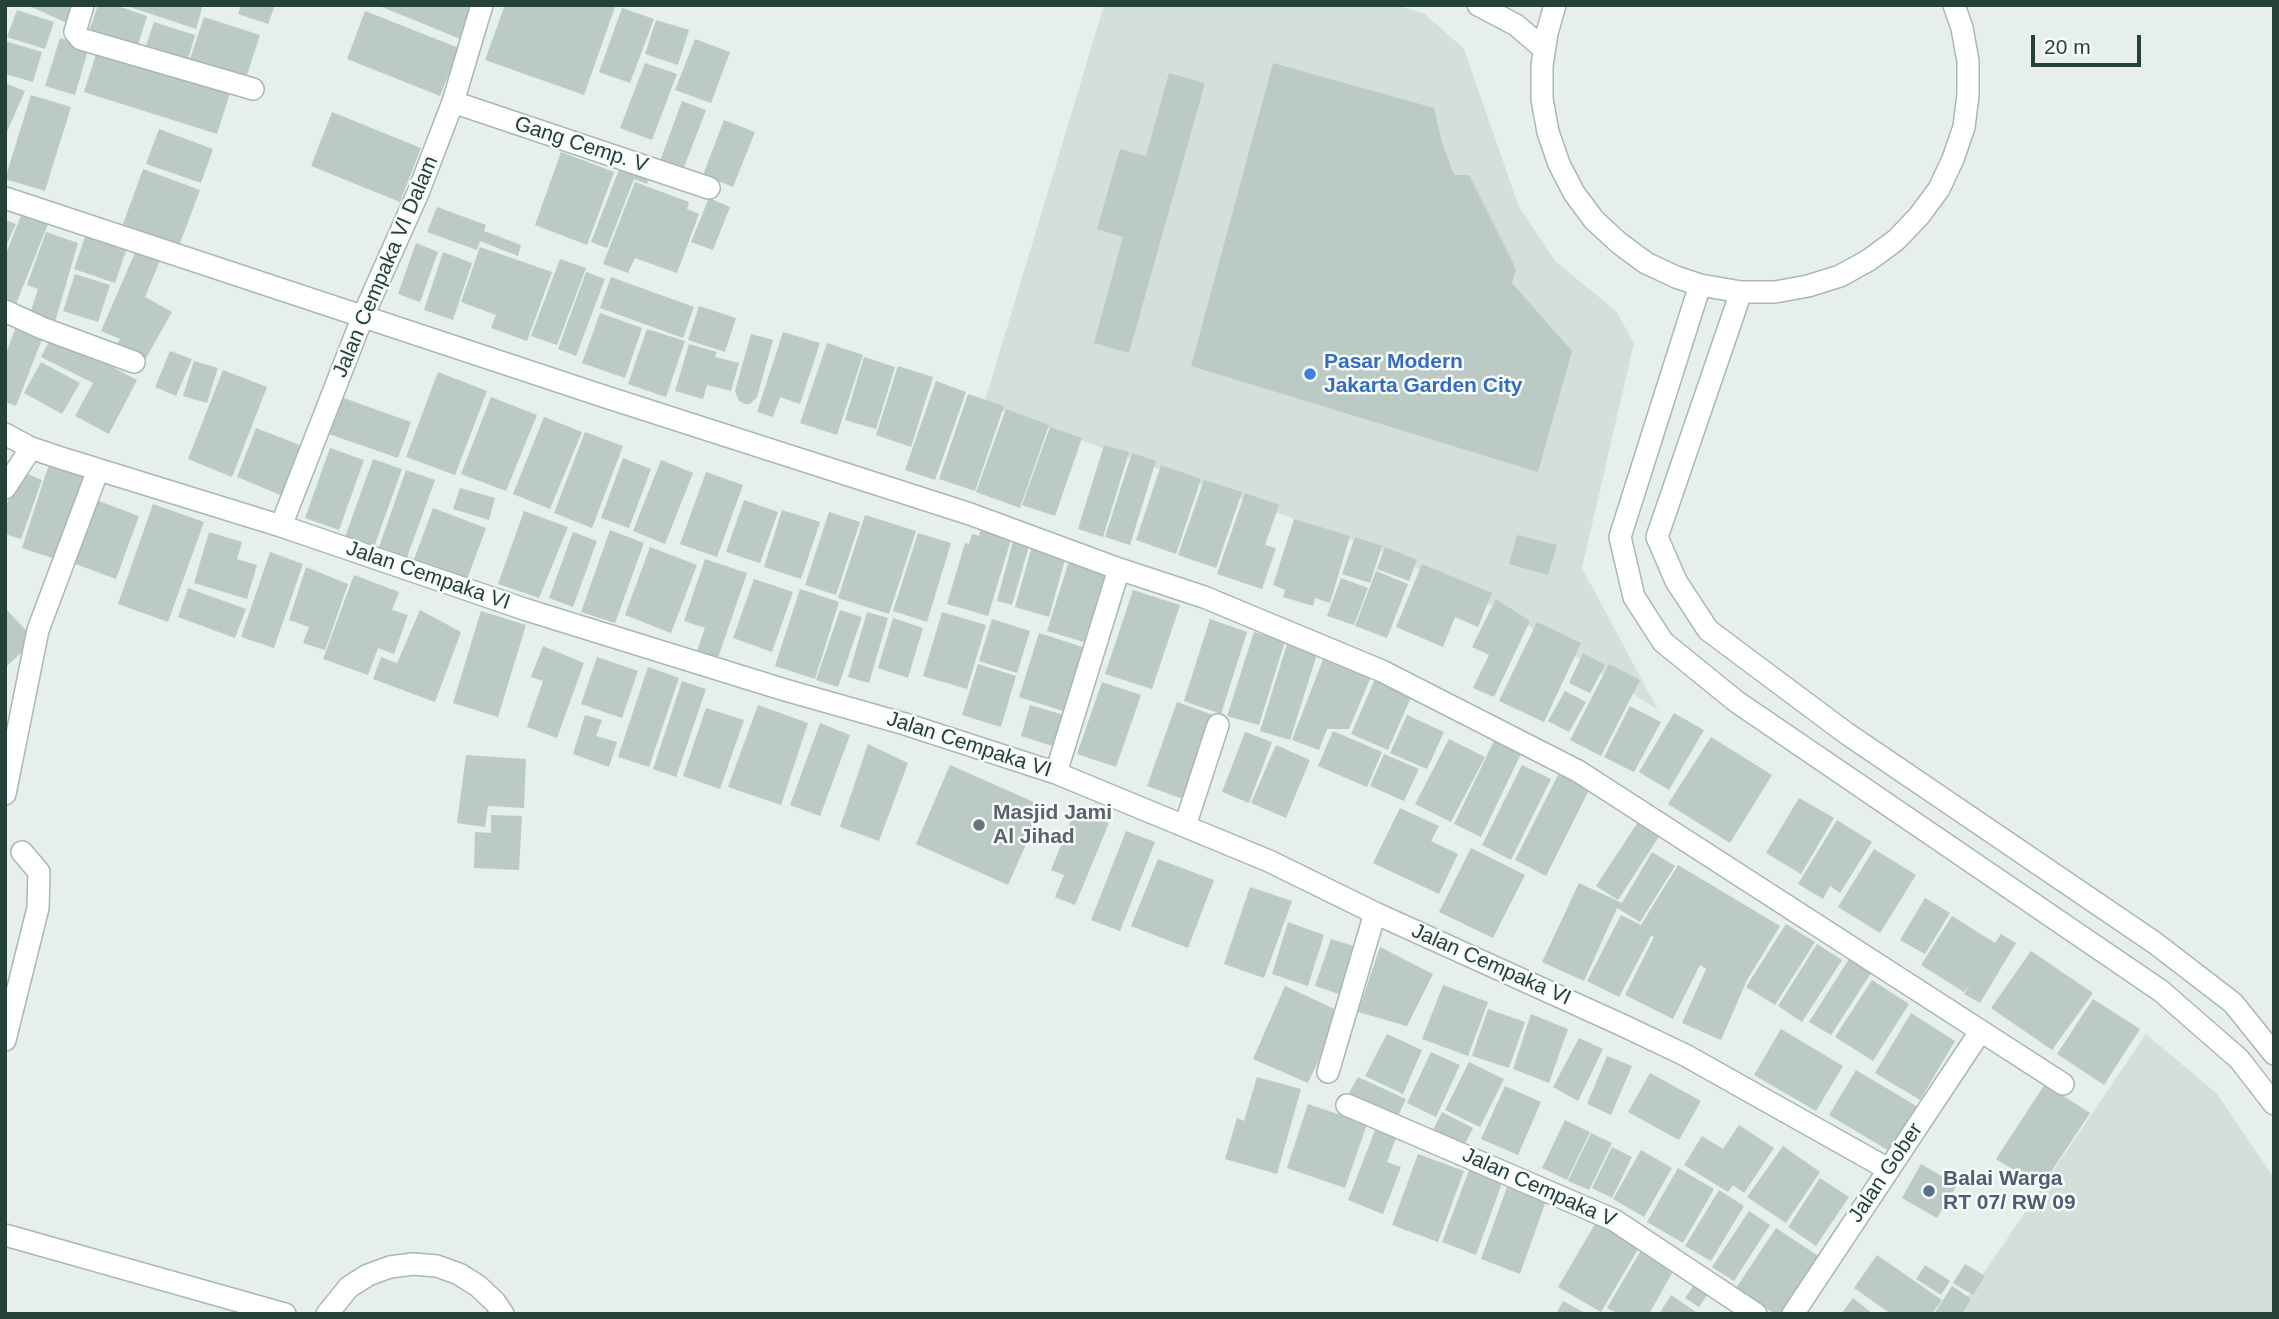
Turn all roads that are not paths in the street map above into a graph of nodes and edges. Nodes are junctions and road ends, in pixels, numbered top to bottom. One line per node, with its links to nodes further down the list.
1 (83, 5): 7 (street)
2 (482, 5): 8 (street, Jalan Cempaka VI Dalam)
3 (1478, 5): 6 (street)
4 (1555, 5): 6 (street)
5 (1954, 5): 12 (street)
6 (1544, 49): 11 (street)
7 (253, 89)
8 (453, 102): 9 (street, Gang Cemp. V); 14 (street, Jalan Cempaka VI Dalam)
9 (709, 188)
10 (5, 198): 14 (street)
11 (1700, 285): 12 (street); 33 (street)
12 (1741, 292): 30 (street)
13 (5, 311): 15 (street)
14 (363, 316): 20 (street, Jalan Cempaka VI Dalam); 21 (street)
15 (134, 362)
16 (5, 434): 17 (street, Jalan Cempaka VI)
17 (31, 448): 18 (street, Jalan Cempaka VI); 19 (street)
18 (98, 470): 20 (street, Jalan Cempaka VI); 24 (street)
19 (5, 488)
20 (281, 526): 23 (street, Jalan Cempaka VI)
21 (1119, 569): 23 (street); 28 (street)
22 (1218, 725): 25 (street)
23 (1056, 773): 25 (street, Jalan Cempaka VI)
24 (5, 794)
25 (1185, 826): 27 (street, Jalan Cempaka VI)
26 (22, 852): 29 (street)
27 (1376, 913): 31 (street); 35 (street, Jalan Cempaka VI)
28 (1980, 1032): 32 (street); 35 (street, Jalan Gober)
29 (5, 1040)
30 (2274, 1054)
31 (1328, 1072)
32 (2063, 1084)
33 (2274, 1104)
34 (1348, 1105): 40 (street, Jalan Cempaka V)
35 (1888, 1169): 41 (street, Jalan Gober)
36 (5, 1236): 37 (street)
37 (285, 1314)
38 (327, 1314): 39 (street)
39 (503, 1314)
40 (1756, 1314)
41 (1793, 1314)

